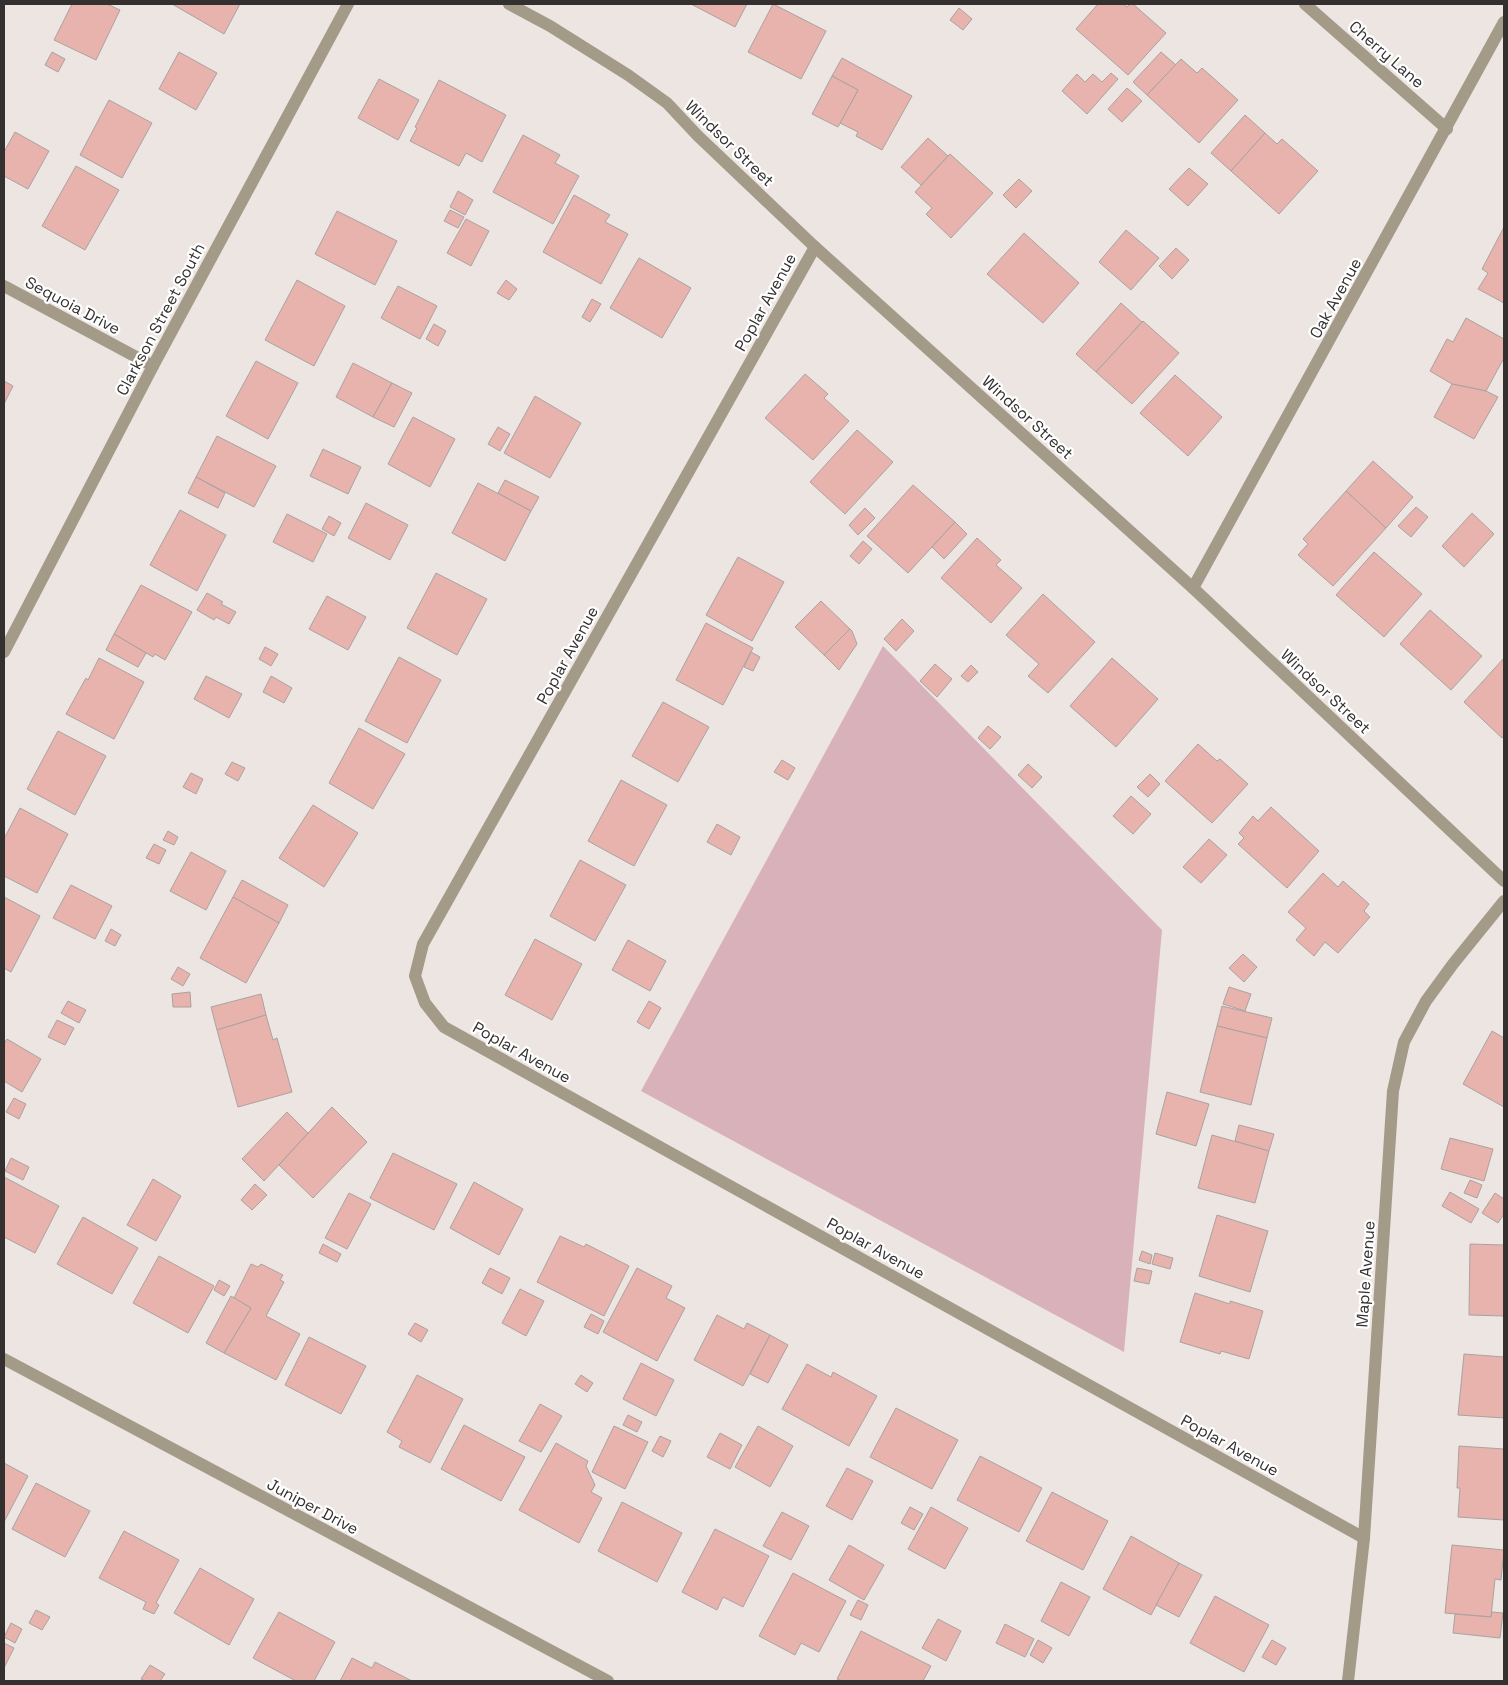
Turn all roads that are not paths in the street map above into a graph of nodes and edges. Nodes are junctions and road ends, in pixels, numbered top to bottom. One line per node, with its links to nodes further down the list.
1 (348, 4): 8 (street, Clarkson Street South)
2 (509, 4): 6 (street, Windsor Street)
3 (1305, 4): 5 (street, Cherry Lane)
4 (1504, 22): 5 (street, Oak Avenue)
5 (1447, 129): 9 (street, Oak Avenue)
6 (815, 247): 9 (street, Windsor Street); 14 (street, Poplar Avenue)
7 (4, 286): 8 (street, Sequoia Drive)
8 (153, 366): 10 (street, Clarkson Street South)
9 (1193, 588): 11 (street, Windsor Street)
10 (4, 652)
11 (1504, 881)
12 (1504, 901): 14 (street, Maple Avenue)
13 (4, 1359): 15 (street, Juniper Drive)
14 (1364, 1538): 16 (street, Maple Avenue)
15 (608, 1681)
16 (1348, 1681)

